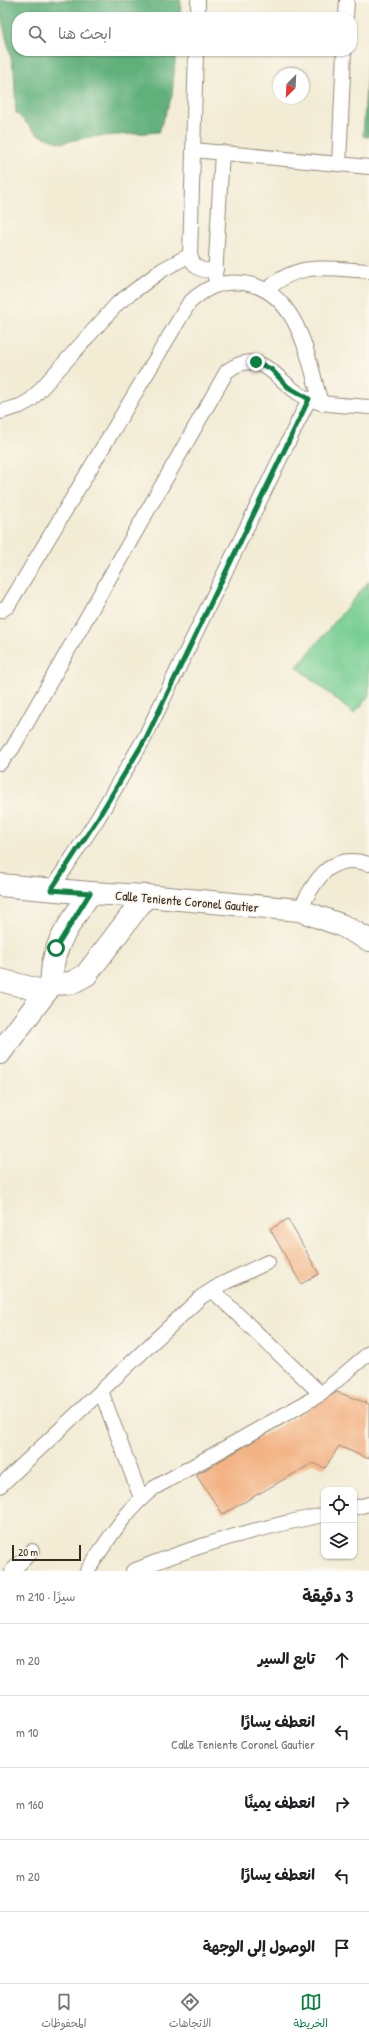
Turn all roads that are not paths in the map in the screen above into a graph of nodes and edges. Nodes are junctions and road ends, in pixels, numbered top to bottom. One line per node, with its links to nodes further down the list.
1 (198, 0): 3 (lane)
2 (347, 0): 4 (lane)
3 (198, 12)
4 (346, 12)
5 (196, 56): 7 (lane)
6 (344, 56): 9 (lane)
7 (193, 150): 8 (lane); 11 (lane)
8 (222, 152): 9 (lane); 12 (lane)
9 (339, 164): 10 (lane)
10 (369, 167)
11 (190, 254): 12 (lane); 18 (lane)
12 (216, 269): 14 (lane)
13 (369, 271): 15 (lane)
14 (215, 285): 15 (lane); 19 (lane)
15 (267, 290): 16 (lane)
16 (315, 401): 17 (lane); 20 (lane); 23 (lane)
17 (369, 407)
18 (0, 412)
19 (0, 611)
20 (0, 763)
21 (369, 864): 26 (lane)
22 (0, 885): 23 (main road, Calle Teniente Coronel Gautier)
23 (51, 890): 24 (main road, Calle Teniente Coronel Gautier)
24 (90, 893): 25 (main road, Calle Teniente Coronel Gautier); 29 (main road)
25 (146, 896): 26 (main road, Calle Teniente Coronel Gautier); 29 (main road)
26 (299, 910): 27 (main road, Calle Teniente Coronel Gautier)
27 (369, 940)
28 (0, 980): 29 (main road)
29 (49, 988): 30 (main road)
30 (0, 1053)
31 (268, 1262): 32 (lane)
32 (212, 1290): 34 (lane); 35 (lane)
33 (369, 1353): 35 (lane)
34 (101, 1391): 36 (lane); 37 (lane)
35 (322, 1394): 37 (lane)
36 (0, 1486)
37 (141, 1498): 43 (lane)
38 (369, 1504): 39 (lane)
39 (357, 1507)
40 (321, 1516): 44 (lane)
41 (32, 1551): 42 (lane)
42 (12, 1571)
43 (87, 1571)
44 (133, 1571)

